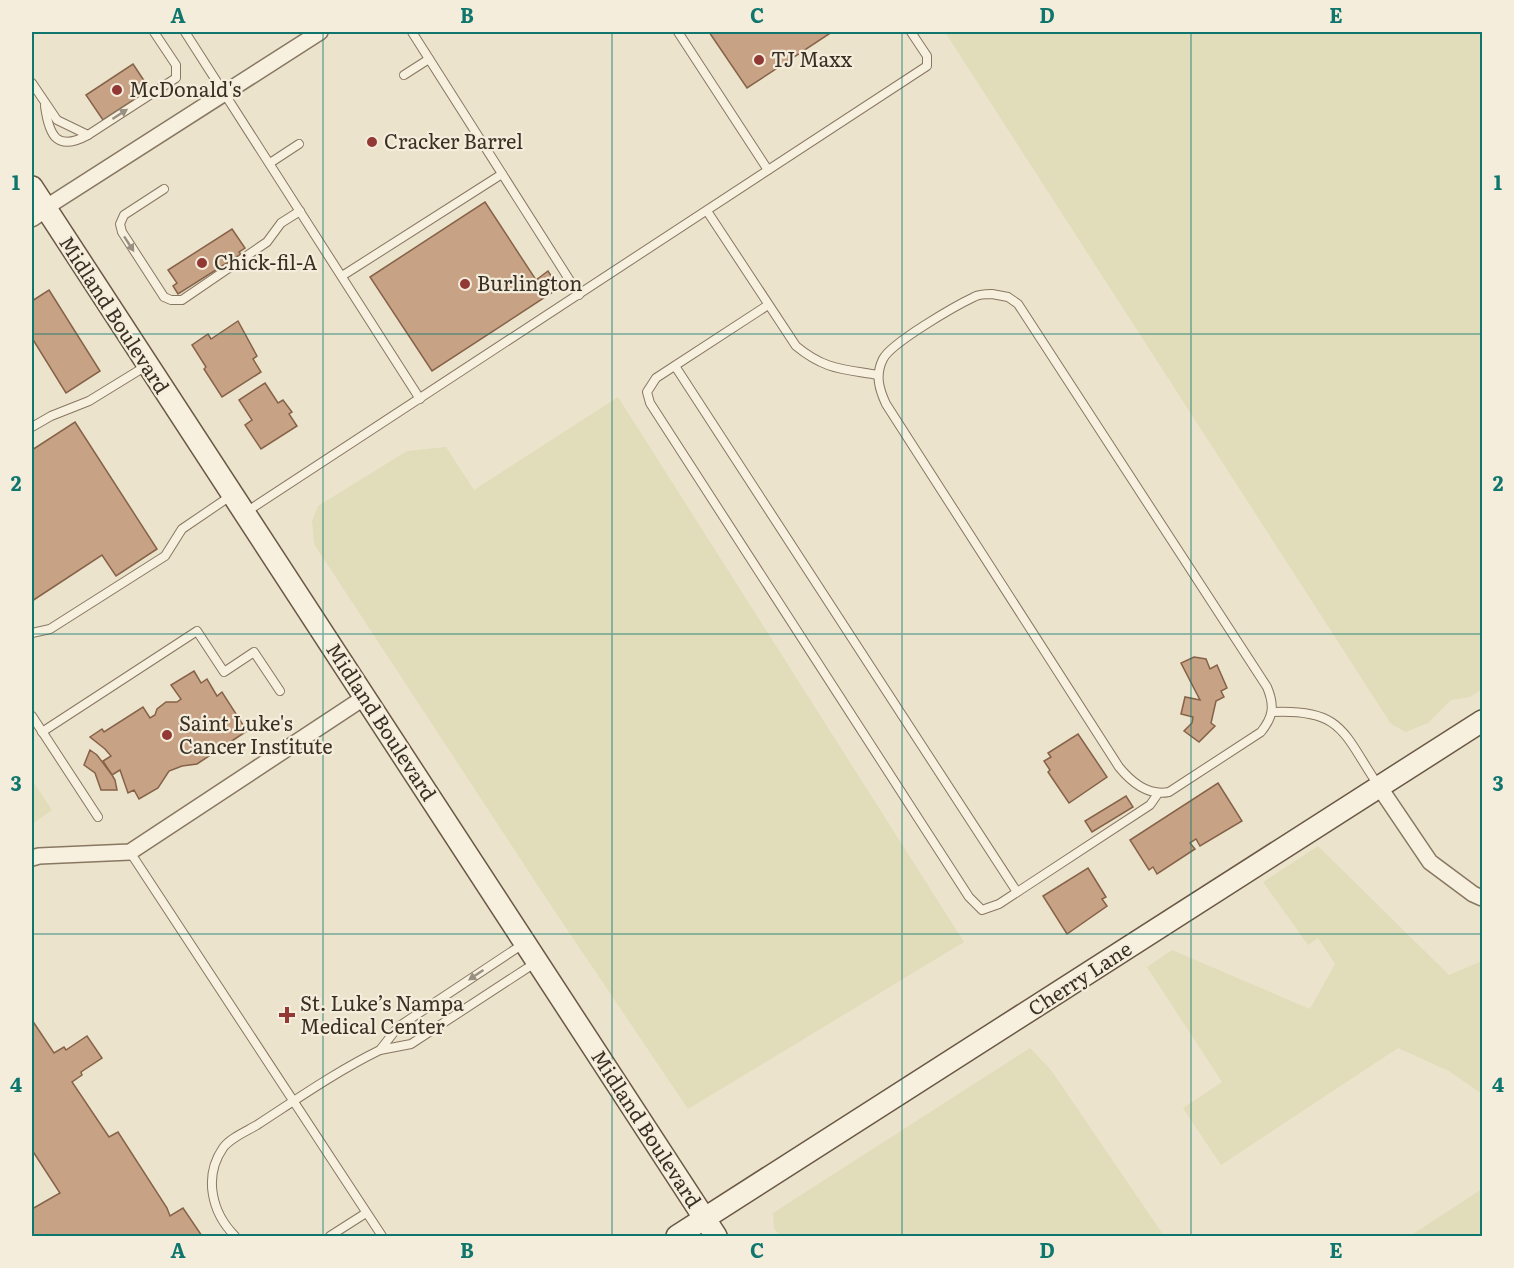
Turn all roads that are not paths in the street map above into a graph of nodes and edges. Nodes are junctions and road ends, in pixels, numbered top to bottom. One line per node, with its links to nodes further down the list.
1 (154, 32): 12 (lane, one-way to 1)
2 (185, 32): 10 (lane)
3 (320, 32): 10 (street)
4 (412, 32): 7 (lane)
5 (678, 32): 15 (lane)
6 (911, 32): 15 (lane)
7 (429, 59): 8 (lane); 16 (lane)
8 (404, 75)
9 (32, 83): 11 (lane)
10 (225, 93): 14 (lane); 21 (street)
11 (45, 105): 12 (lane); 12 (lane)
12 (88, 135)
13 (299, 144): 14 (lane)
14 (270, 163): 19 (lane)
15 (768, 170): 20 (lane)
16 (502, 174): 22 (lane); 23 (lane)
17 (32, 187): 21 (main road, Midland Boulevard)
18 (164, 189): 19 (lane, one-way to 19)
19 (300, 210): 22 (lane)
20 (707, 211): 23 (lane); 24 (lane)
21 (38, 212): 25 (main road, Midland Boulevard)
22 (342, 276): 28 (lane)
23 (579, 295): 28 (lane)
24 (768, 305): 26 (lane); 27 (lane)
25 (146, 365): 29 (lane); 30 (main road, Midland Boulevard)
26 (675, 366): 44 (lane); 44 (lane)
27 (879, 375): 35 (lane); 40 (lane)
28 (420, 399): 31 (lane)
29 (32, 427)
30 (232, 495): 31 (main road, Midland Boulevard); 32 (lane)
31 (244, 513): 34 (main road, Midland Boulevard)
32 (32, 633)
33 (280, 691): 38 (lane)
34 (365, 697): 42 (street); 46 (main road, Midland Boulevard)
35 (1273, 712): 39 (lane); 40 (lane)
36 (32, 716): 38 (lane)
37 (1482, 721): 39 (main road, Cherry Lane)
38 (42, 732): 41 (lane)
39 (1380, 788): 45 (street); 51 (main road, Cherry Lane)
40 (1156, 795): 44 (lane)
41 (98, 817)
42 (130, 852): 43 (street); 49 (lane)
43 (32, 858)
44 (1017, 892)
45 (1482, 898)
46 (525, 943): 47 (main road, Midland Boulevard); 48 (lane, one-way to 48)
47 (537, 962): 48 (lane); 51 (main road, Midland Boulevard)
48 (380, 1050): 49 (lane)
49 (293, 1101): 50 (lane); 52 (lane)
50 (366, 1213): 53 (lane); 54 (lane)
51 (710, 1228): 55 (main road, Cherry Lane)
52 (235, 1236)
53 (330, 1236)
54 (382, 1236)
55 (677, 1236)

